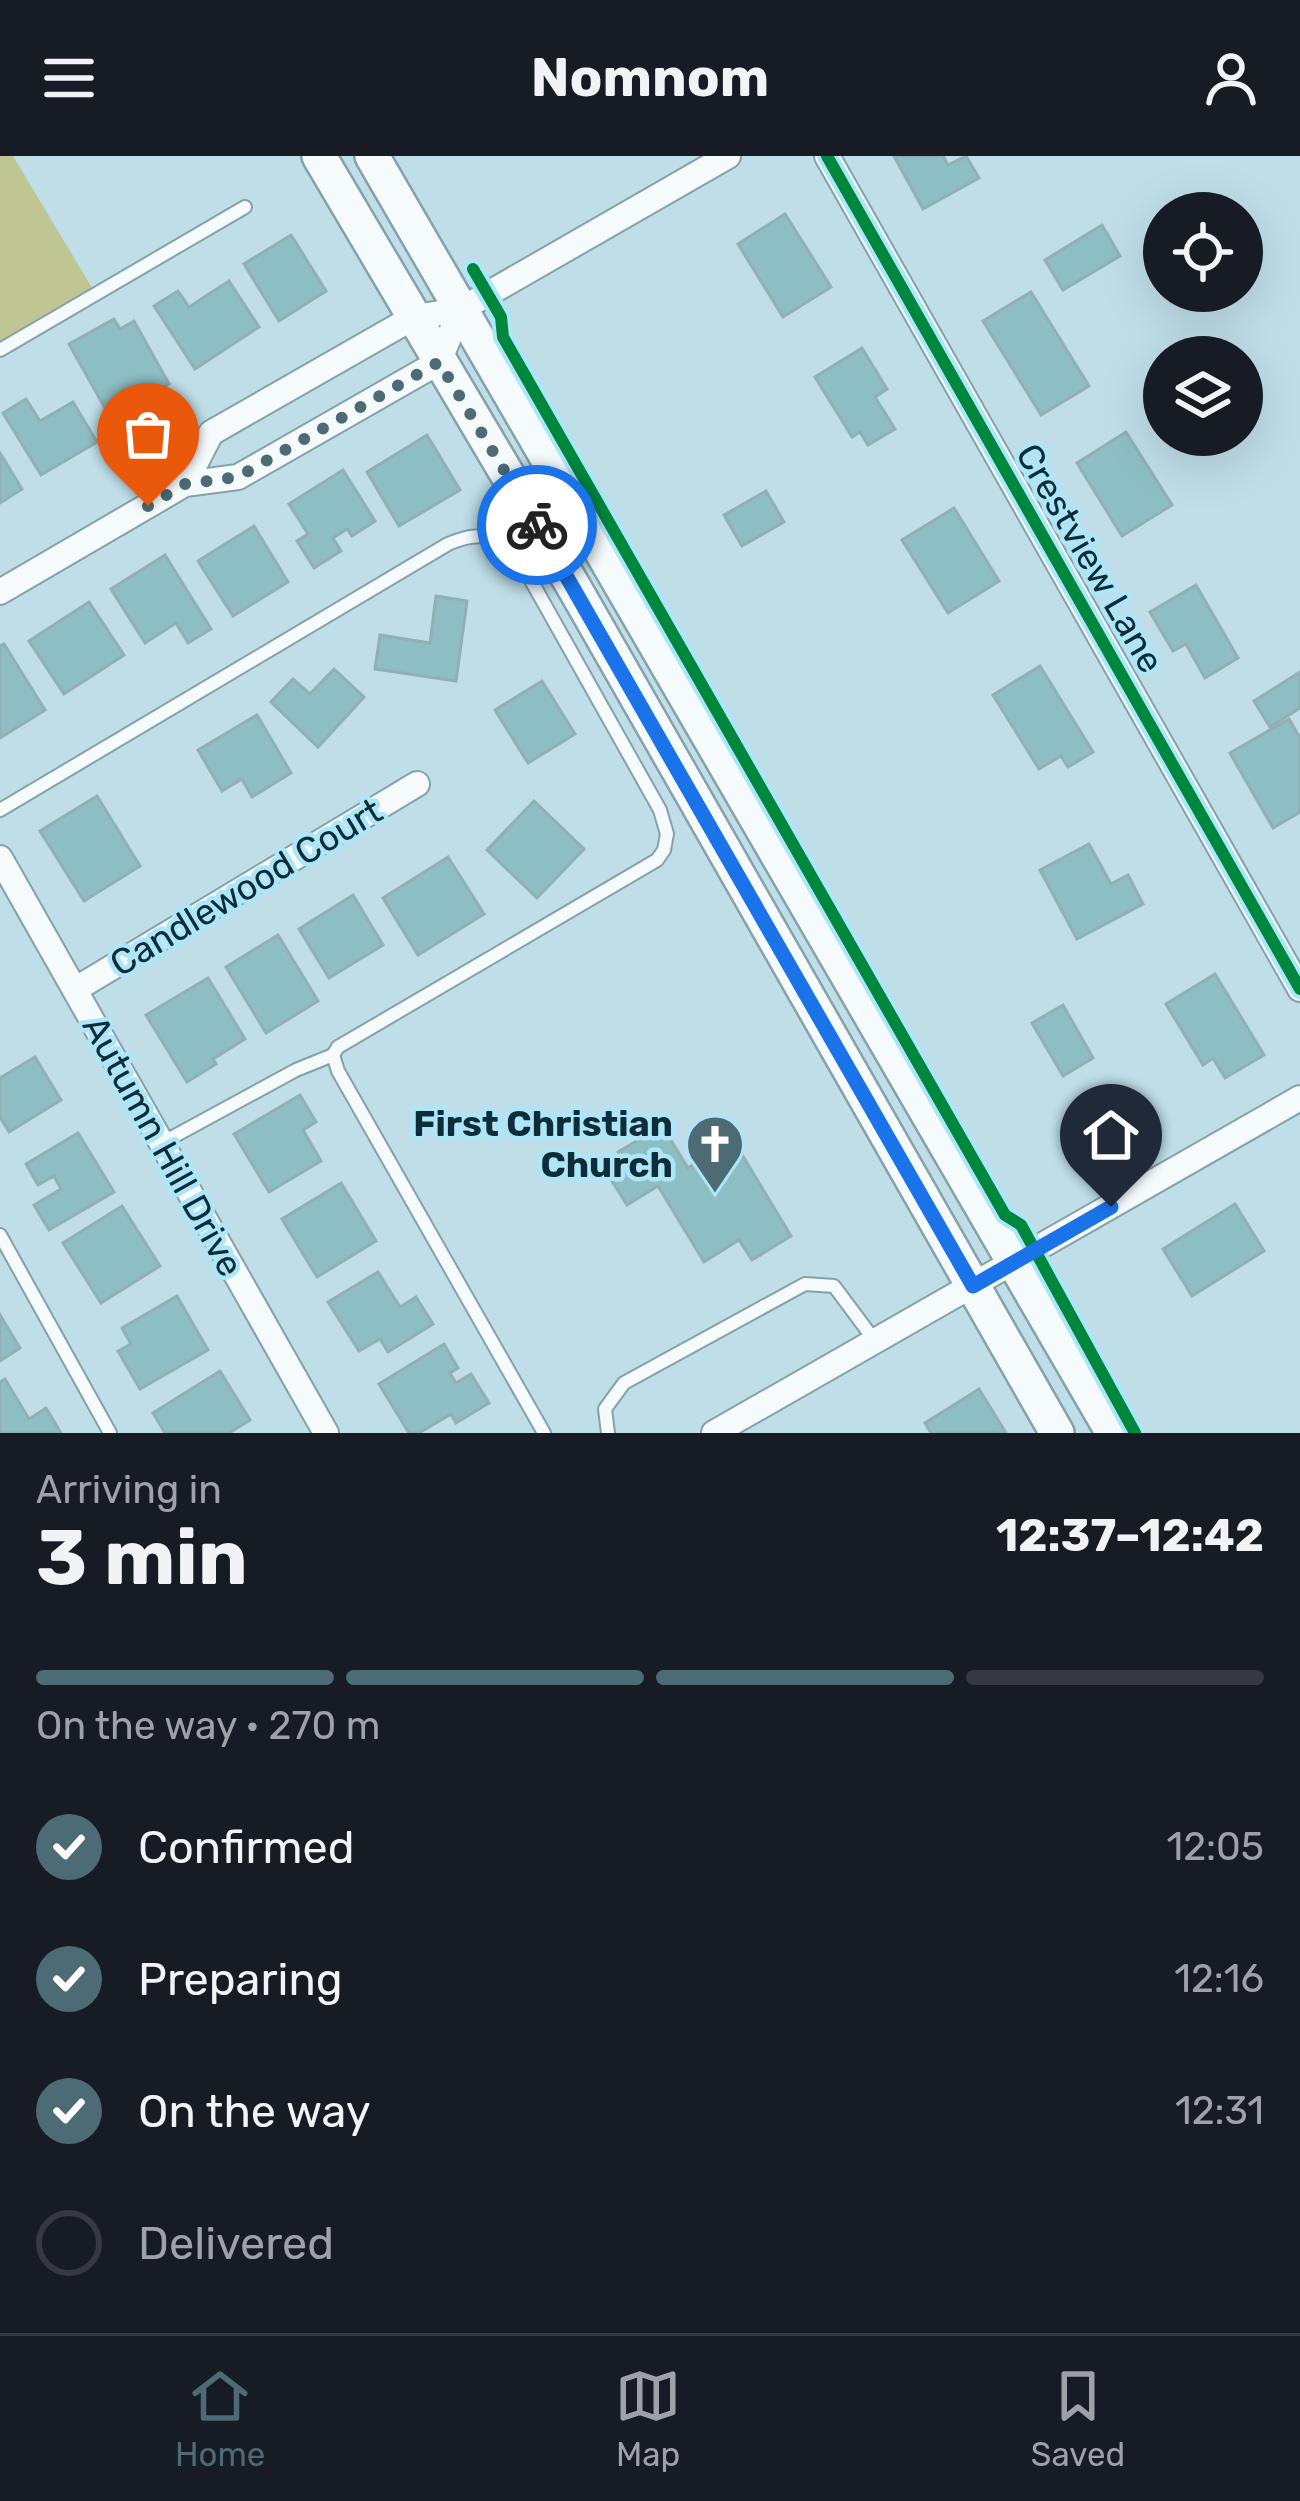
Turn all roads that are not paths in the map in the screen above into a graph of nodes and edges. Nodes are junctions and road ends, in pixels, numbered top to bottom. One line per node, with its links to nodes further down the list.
1 (319, 156): 7 (main road)
2 (372, 156): 6 (main road)
3 (728, 156): 6 (street)
4 (827, 156): 16 (street, Crestview Lane)
5 (245, 207): 8 (lane)
6 (460, 310): 7 (street); 9 (street); 21 (main road)
7 (414, 317): 9 (main road); 10 (street)
8 (0, 350)
9 (439, 362): 10 (street); 22 (main road)
10 (185, 484): 11 (street)
11 (0, 592)
12 (417, 784): 15 (street, Candlewood Court)
13 (0, 810): 17 (lane)
14 (0, 858): 15 (street, Autumn Hill Drive)
15 (76, 989): 19 (street, Autumn Hill Drive)
16 (1300, 989)
17 (333, 1055): 19 (lane); 26 (lane)
18 (1300, 1098): 21 (street)
19 (160, 1144): 25 (street, Autumn Hill Drive)
20 (0, 1235): 24 (lane)
21 (1015, 1262): 22 (street); 30 (main road)
22 (973, 1286): 23 (street); 29 (main road)
23 (875, 1340): 27 (lane); 28 (street)
24 (110, 1433)
25 (326, 1433)
26 (544, 1433)
27 (608, 1433)
28 (714, 1433)
29 (1057, 1433)
30 (1114, 1433)

